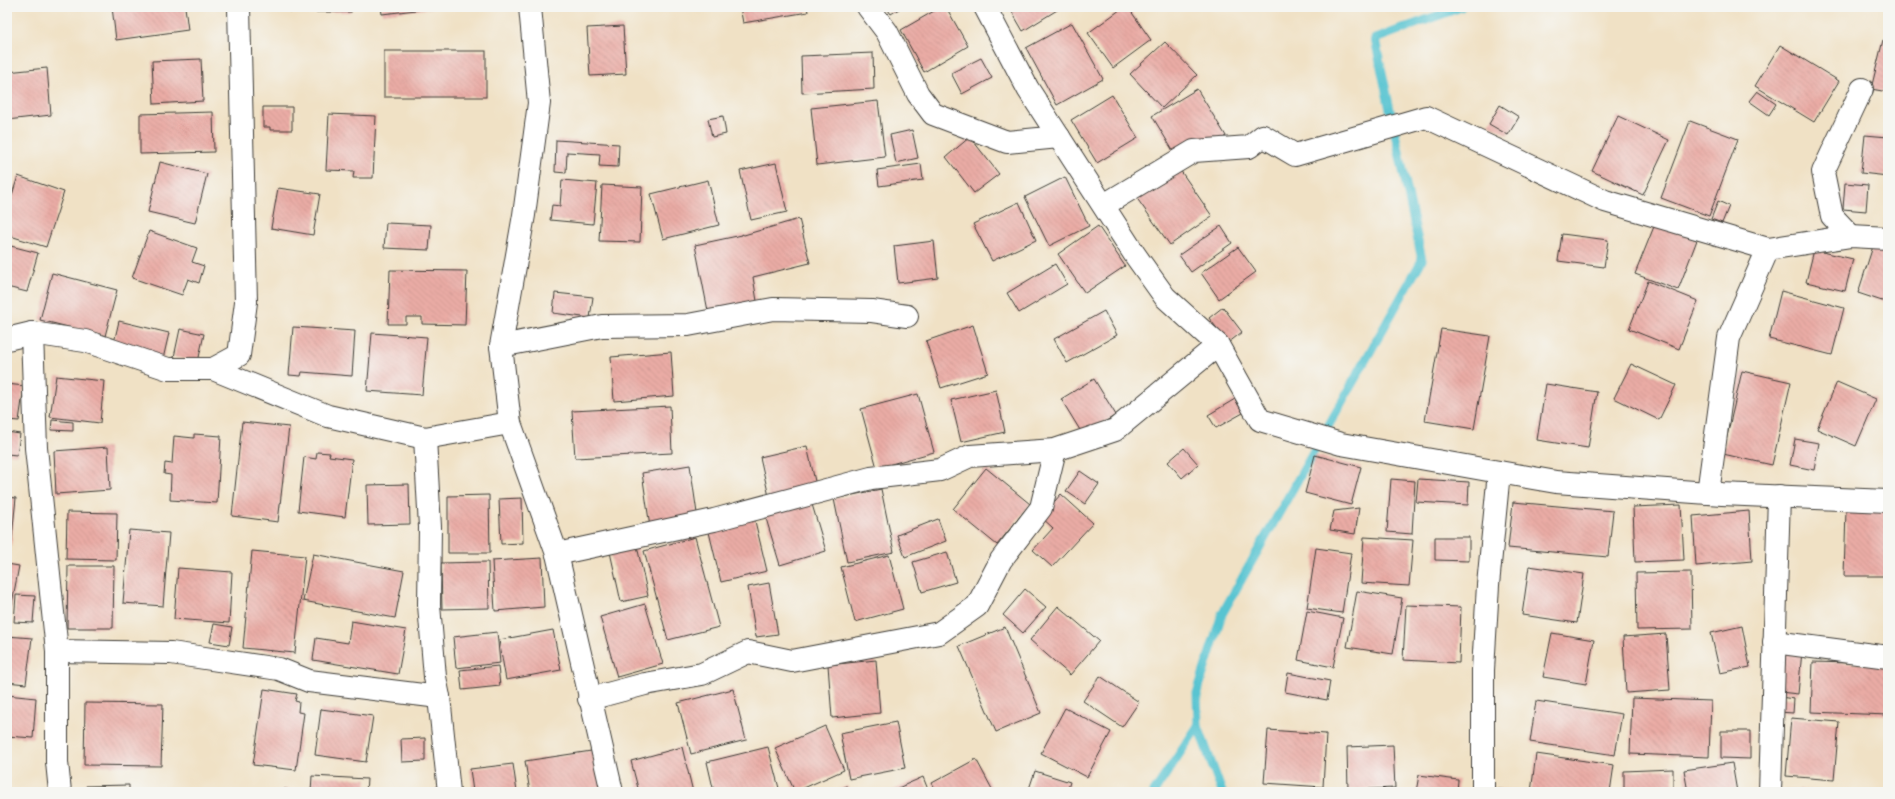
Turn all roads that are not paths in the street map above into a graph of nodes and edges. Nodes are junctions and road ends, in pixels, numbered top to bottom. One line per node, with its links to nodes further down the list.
1 (239, 7): 16 (street)
2 (530, 7): 15 (street)
3 (868, 7): 6 (street)
4 (985, 7): 6 (street)
5 (1862, 89): 8 (street)
6 (1059, 137): 7 (street)
7 (1104, 205): 10 (street); 14 (street)
8 (1851, 236): 9 (street); 10 (street)
9 (1888, 238)
10 (1768, 249): 21 (street)
11 (906, 316): 15 (street)
12 (32, 333): 13 (street); 16 (street); 26 (street)
13 (7, 339)
14 (1218, 345): 19 (street); 20 (street)
15 (501, 346): 17 (street)
16 (213, 369): 18 (street)
17 (510, 423): 18 (street); 24 (street)
18 (425, 438): 28 (street)
19 (1055, 450): 24 (street); 29 (street)
20 (1499, 472): 21 (street); 33 (street)
21 (1708, 493): 22 (street)
22 (1779, 496): 23 (street); 25 (street)
23 (1888, 501)
24 (557, 554): 29 (street)
25 (1774, 642): 27 (street); 34 (street)
26 (57, 651): 28 (street); 30 (street)
27 (1888, 657)
28 (439, 697): 31 (street)
29 (589, 699): 32 (street)
30 (60, 792)
31 (449, 792)
32 (612, 792)
33 (1483, 792)
34 (1770, 792)

